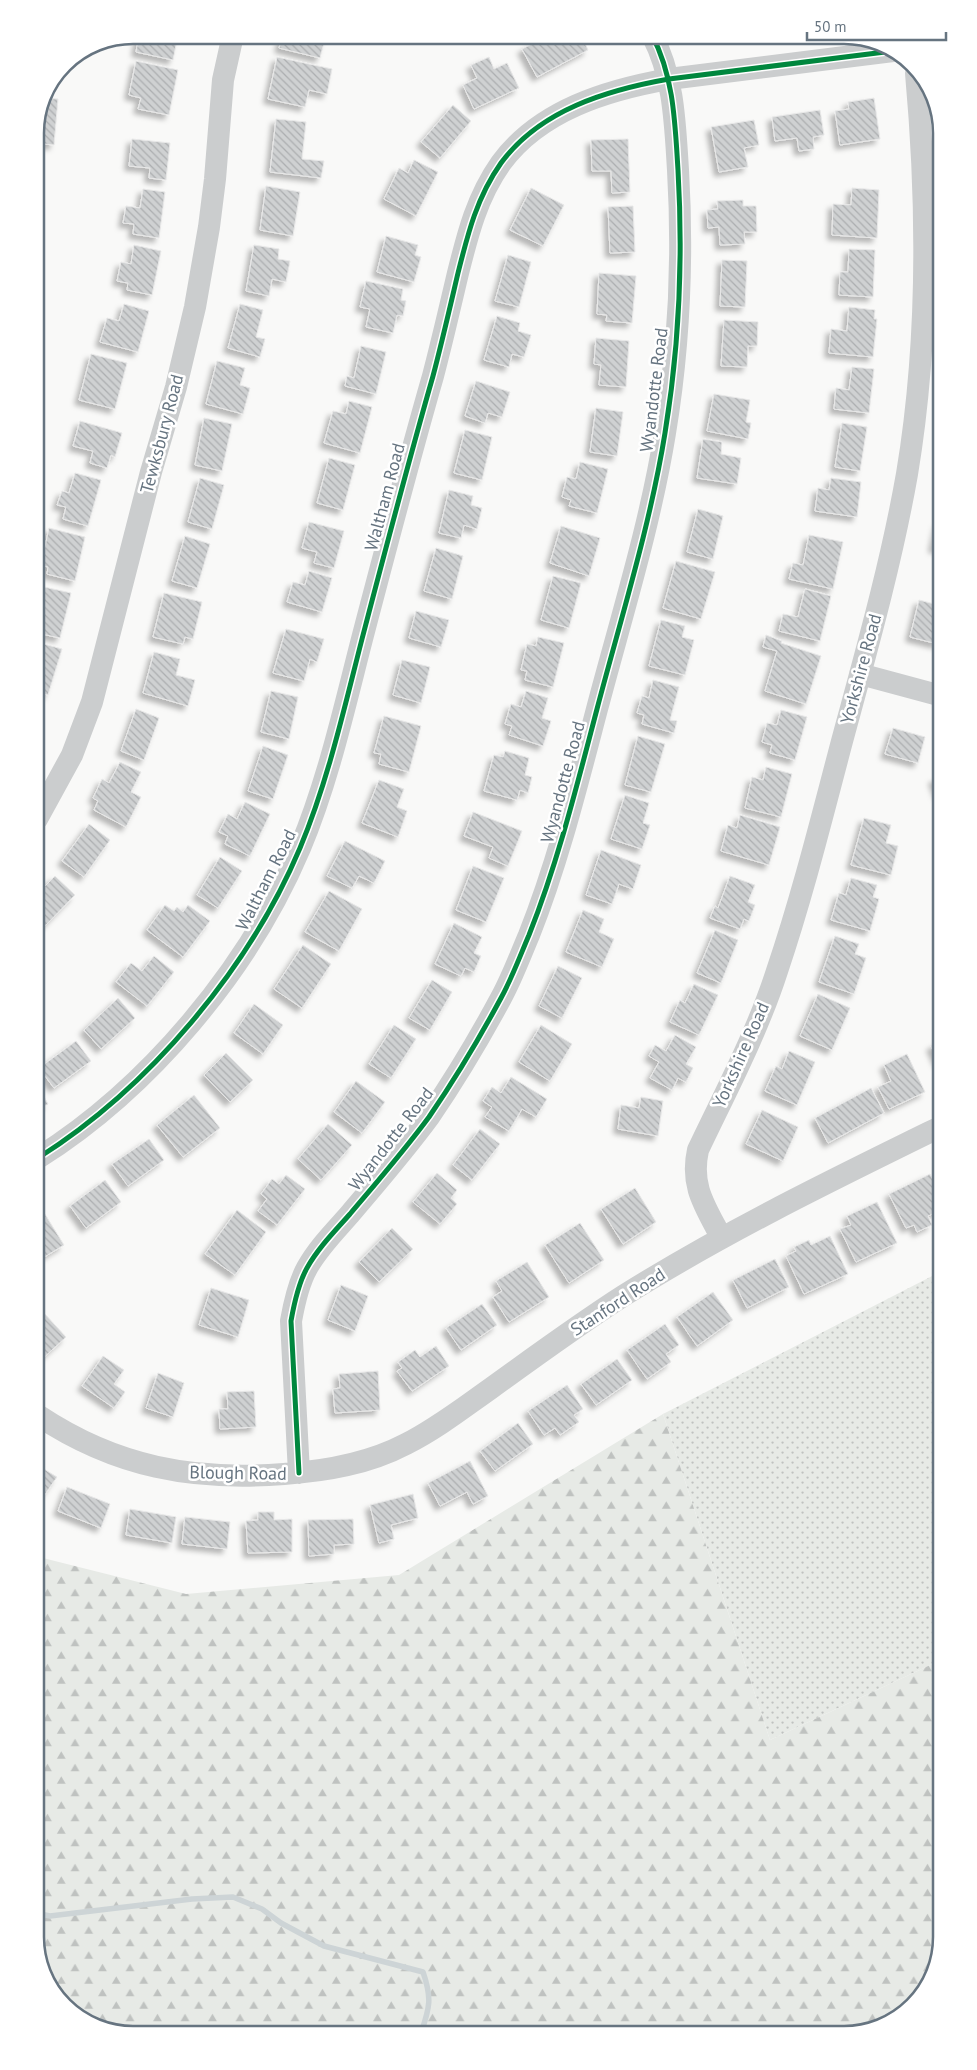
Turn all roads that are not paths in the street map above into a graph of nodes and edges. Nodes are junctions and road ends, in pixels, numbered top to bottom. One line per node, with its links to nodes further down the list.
1 (231, 44): 8 (street, Tewksbury Road)
2 (657, 44): 4 (street, Wyandotte Road)
3 (882, 52): 4 (street, Waltham Road)
4 (669, 79): 10 (street, Waltham Road); 13 (street, Wyandotte Road)
5 (917, 81): 6 (street, Yorkshire Road)
6 (860, 674): 7 (street); 11 (street, Yorkshire Road)
7 (933, 694)
8 (44, 806)
9 (933, 1131): 11 (street, Stanford Road)
10 (44, 1154)
11 (721, 1237): 13 (street, Stanford Road)
12 (44, 1419): 13 (street, Blough Road)
13 (299, 1473)

